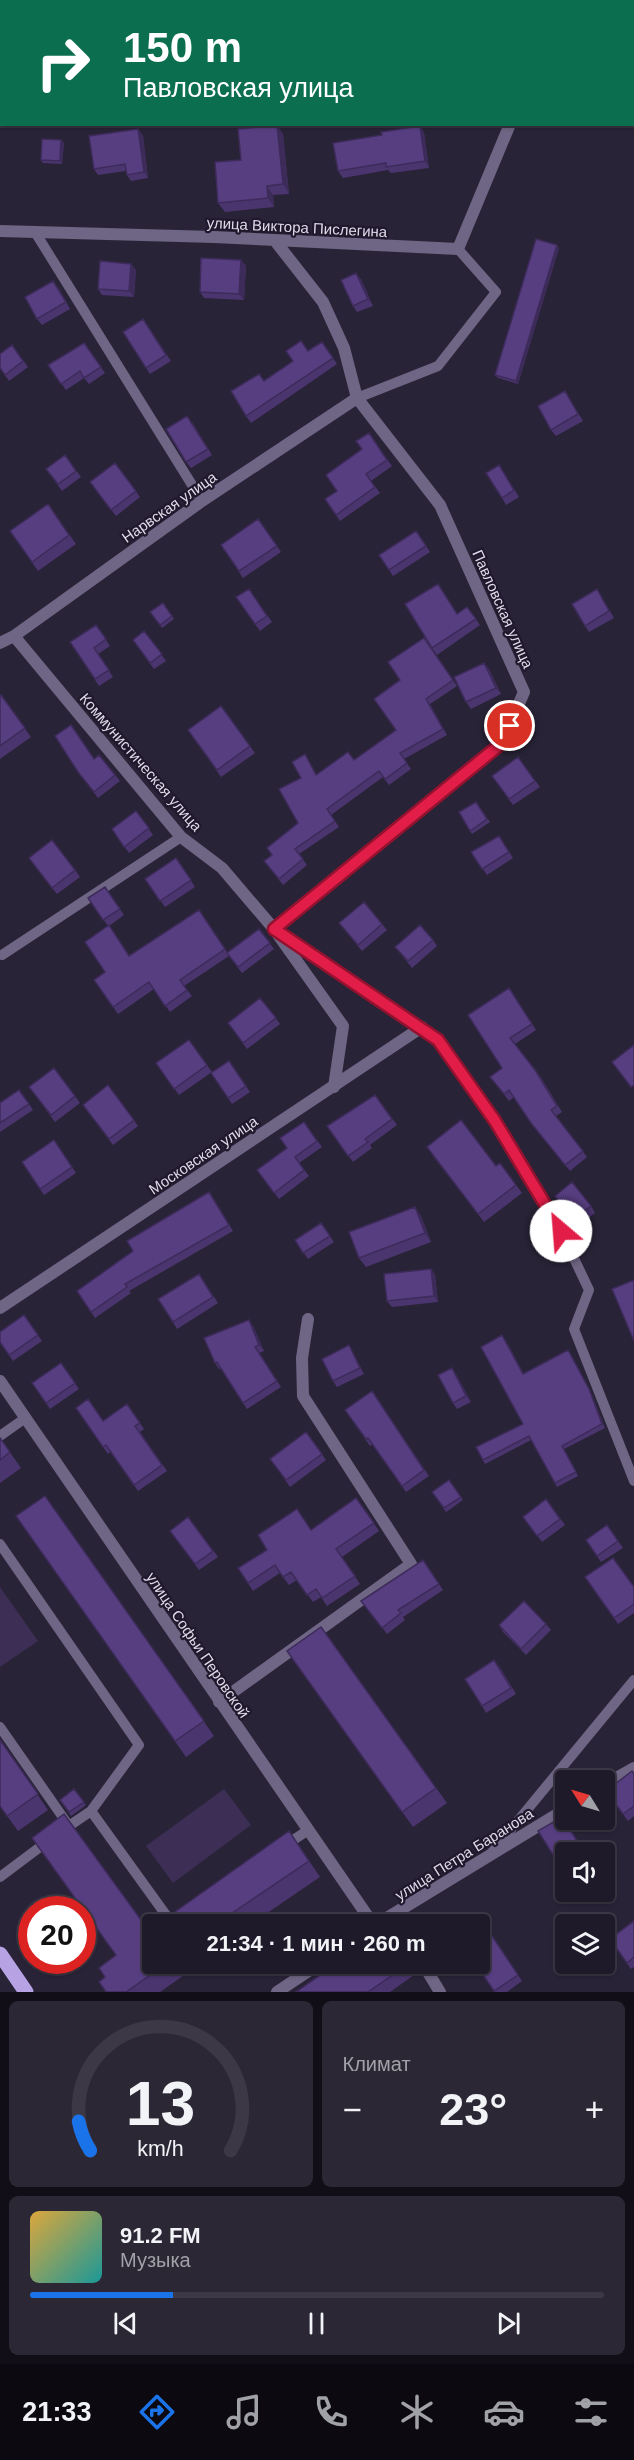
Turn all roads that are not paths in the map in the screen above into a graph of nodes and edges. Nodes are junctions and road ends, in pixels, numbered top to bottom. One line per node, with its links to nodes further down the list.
1 (509, 126): 5 (street)
2 (0, 231): 3 (street, улица Виктора Пислегина)
3 (35, 232): 4 (street, улица Виктора Пислегина); 7 (lane)
4 (276, 242): 5 (street, улица Виктора Пислегина); 6 (street, Павловская улица)
5 (458, 249): 6 (lane)
6 (357, 398): 7 (street, Нарвская улица); 11 (street, Павловская улица)
7 (202, 501): 8 (street, Нарвская улица)
8 (14, 636): 9 (street, Нарвская улица); 10 (street, Коммунистическая улица)
9 (0, 643)
10 (182, 837): 11 (street, Коммунистическая улица); 12 (lane)
11 (274, 929): 13 (lane); 14 (street, Коммунистическая улица)
12 (2, 955)
13 (422, 1027): 14 (street, Московская улица); 20 (lane)
14 (334, 1087): 15 (street, Московская улица)
15 (0, 1308)
16 (308, 1319): 23 (street)
17 (0, 1381): 18 (street, улица Софьи Перовской)
18 (24, 1419): 19 (lane); 23 (street, улица Софьи Перовской)
19 (0, 1436)
20 (634, 1481)
21 (0, 1544): 27 (lane)
22 (634, 1680): 32 (lane)
23 (219, 1702): 30 (street, улица Софьи Перовской)
24 (0, 1727): 29 (lane)
25 (634, 1767): 26 (street)
26 (615, 1778)
27 (91, 1811): 29 (lane); 34 (lane)
28 (555, 1816): 32 (street, улица Петра Баранова)
29 (69, 1826): 33 (lane)
30 (307, 1831): 31 (lane); 35 (street, улица Софьи Перовской)
31 (278, 1850)
32 (490, 1855): 36 (street, улица Петра Баранова)
33 (0, 1876)
34 (190, 1909)
35 (368, 1914)
36 (392, 1914)
37 (0, 1954): 40 (main road)
38 (304, 1974): 41 (street)
39 (429, 1974): 42 (street)
40 (26, 1992)
41 (277, 1992)
42 (440, 1992)

